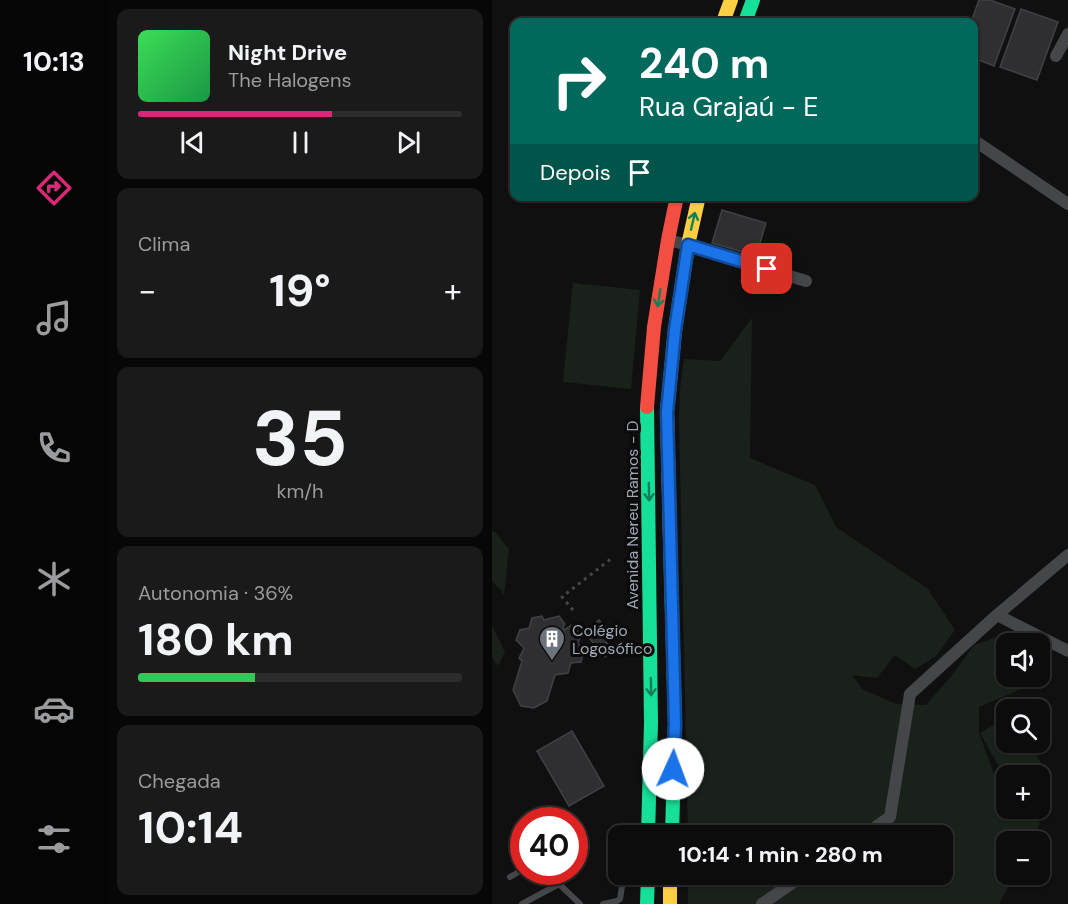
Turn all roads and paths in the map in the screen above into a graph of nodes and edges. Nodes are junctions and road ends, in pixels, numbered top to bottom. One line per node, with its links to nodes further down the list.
1 (731, 0): 3 (street)
2 (753, 0): 4 (street)
3 (724, 18)
4 (747, 18)
5 (1068, 34): 6 (street)
6 (1056, 56)
7 (978, 143): 10 (street)
8 (676, 201): 11 (street, Avenida Nereu Ramos - D)
9 (698, 201): 12 (street, one-way to 9)
10 (1068, 204)
11 (668, 240): 12 (street); 19 (street, Avenida Nereu Ramos - D, one-way to 19)
12 (688, 245): 13 (street); 20 (street)
13 (806, 281)
14 (1068, 555): 17 (street)
15 (612, 558): 16 (path)
16 (573, 610)
17 (997, 615): 18 (street); 21 (street)
18 (1068, 651)
19 (648, 825)
20 (672, 825)
21 (880, 825)
22 (557, 885): 28 (lane)
23 (560, 885): 29 (lane)
24 (622, 885): 30 (lane)
25 (648, 885): 31 (street)
26 (670, 885): 32 (street)
27 (789, 885): 33 (street)
28 (522, 904)
29 (580, 904)
30 (603, 904)
31 (647, 904)
32 (670, 904)
33 (762, 904)

